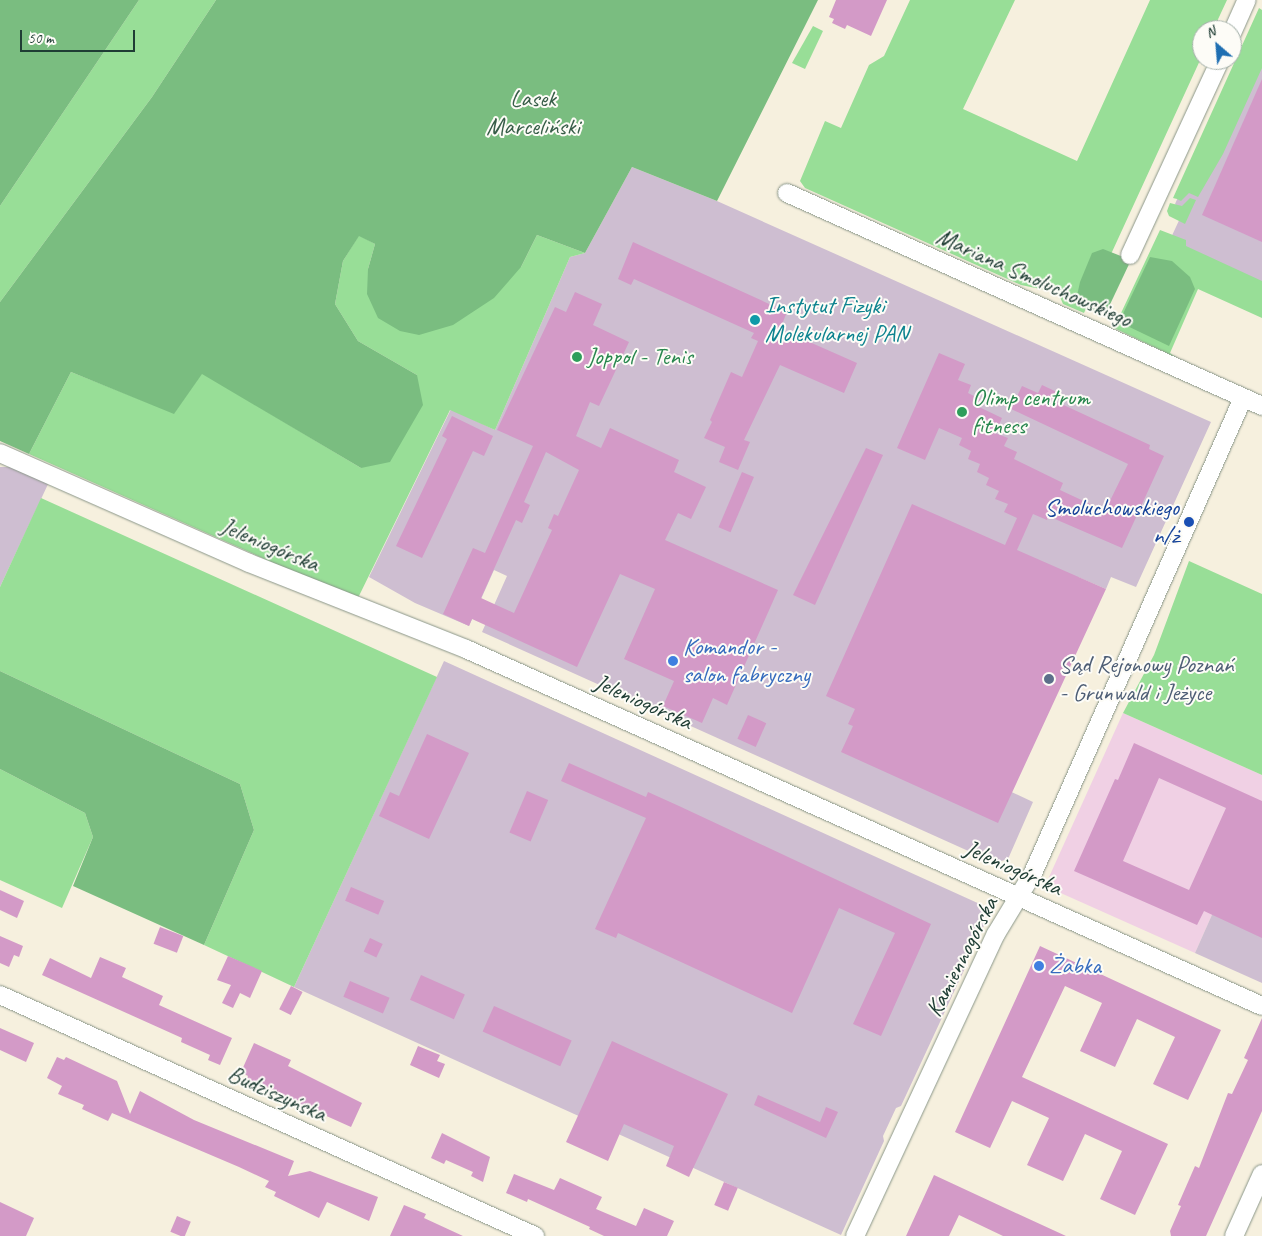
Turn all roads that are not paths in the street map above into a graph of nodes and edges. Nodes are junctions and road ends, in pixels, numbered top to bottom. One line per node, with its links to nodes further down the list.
1 (1247, 0): 2 (street)
2 (1238, 20)
3 (1215, 70): 5 (street)
4 (787, 193): 6 (street, Mariana Smoluchowskiego)
5 (1130, 256)
6 (1243, 398): 7 (street, Mariana Smoluchowskiego); 9 (street, Kamiennogórska)
7 (1262, 406)
8 (0, 453): 9 (street, Jeleniogórska)
9 (1019, 896): 11 (street, Jeleniogórska); 14 (street, Kamiennogórska)
10 (0, 995): 13 (street, Budziszyńska)
11 (1262, 1006)
12 (1262, 1174): 15 (street)
13 (535, 1236)
14 (855, 1236)
15 (1234, 1236)

